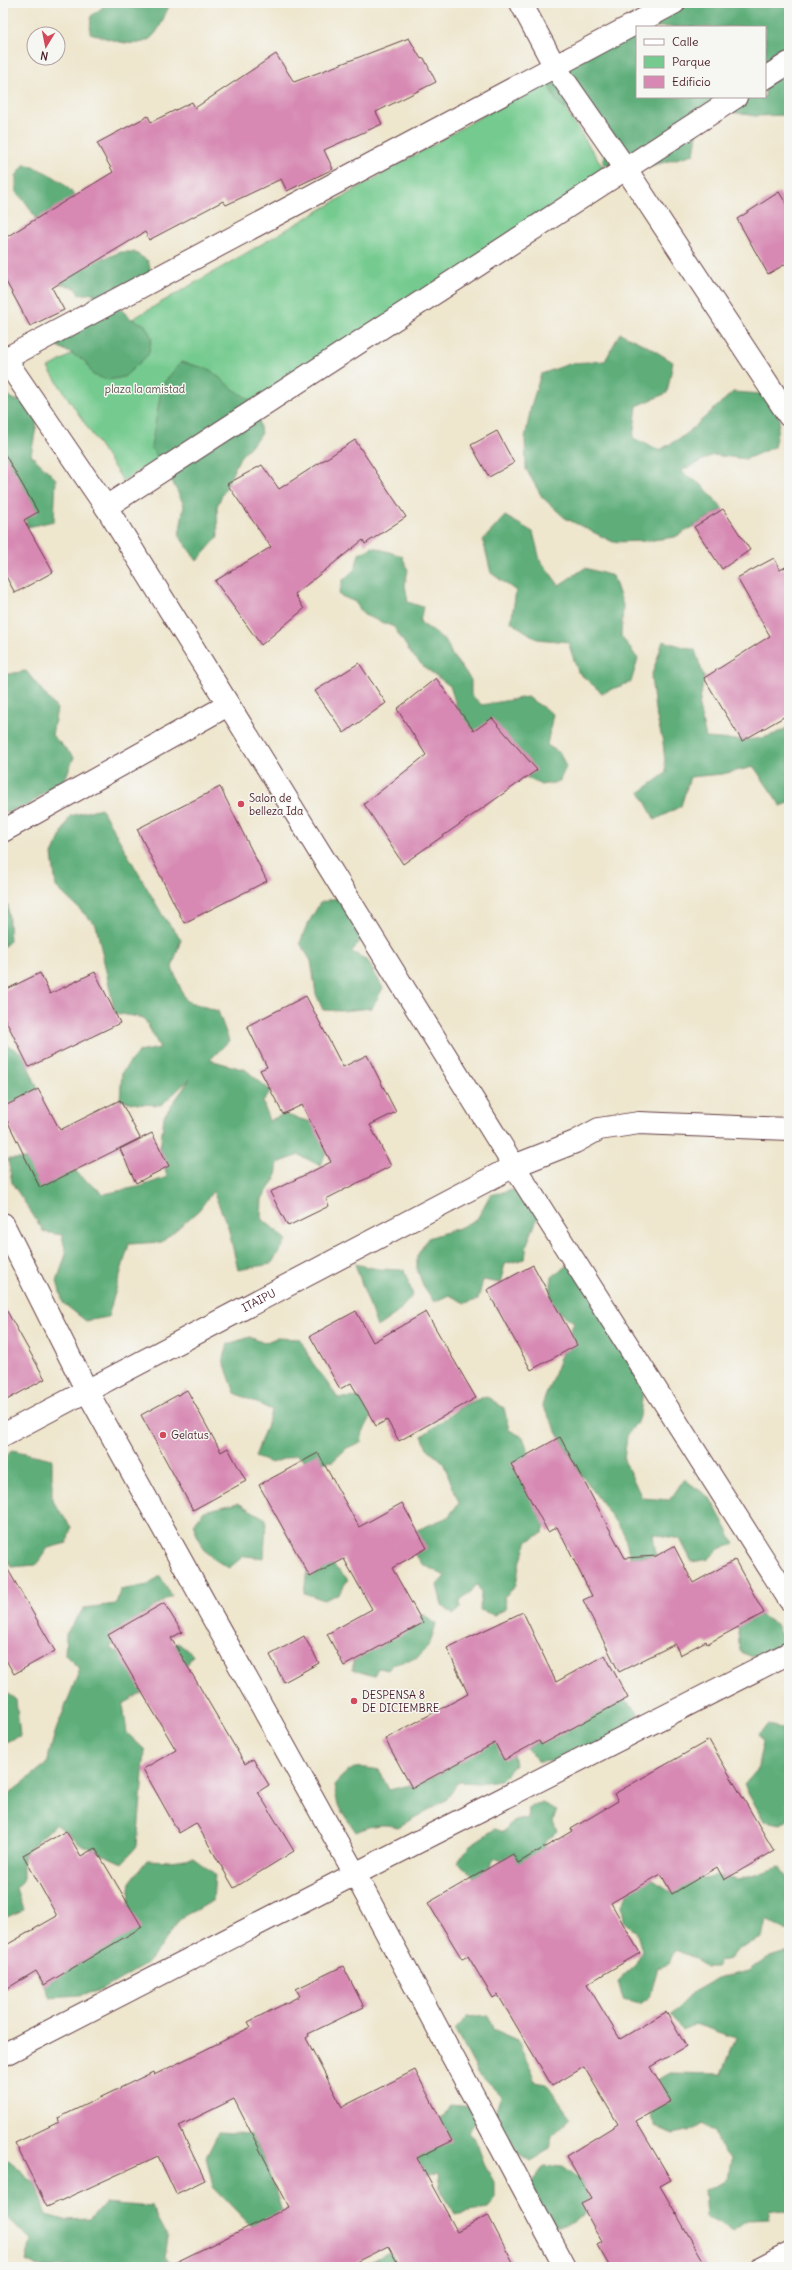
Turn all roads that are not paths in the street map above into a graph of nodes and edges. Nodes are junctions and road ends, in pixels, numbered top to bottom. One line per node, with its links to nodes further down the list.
1 (520, 3): 4 (street)
2 (674, 3): 4 (street)
3 (789, 62): 5 (street)
4 (555, 67): 7 (street); 8 (street)
5 (766, 77)
6 (734, 98): 7 (street)
7 (626, 169): 9 (street); 10 (street)
8 (4, 358): 10 (street)
9 (789, 416)
10 (106, 507): 11 (street)
11 (228, 705): 12 (street); 14 (street)
12 (3, 831)
13 (789, 1129): 14 (street, ITAIPU)
14 (514, 1166): 16 (street, ITAIPU); 18 (street)
15 (3, 1224): 16 (street)
16 (87, 1391): 17 (street, ITAIPU); 20 (street)
17 (3, 1435)
18 (789, 1599)
19 (789, 1653): 20 (street)
20 (354, 1874): 21 (street); 23 (street)
21 (3, 2055)
22 (789, 2253): 24 (street)
23 (565, 2267)
24 (762, 2267)

